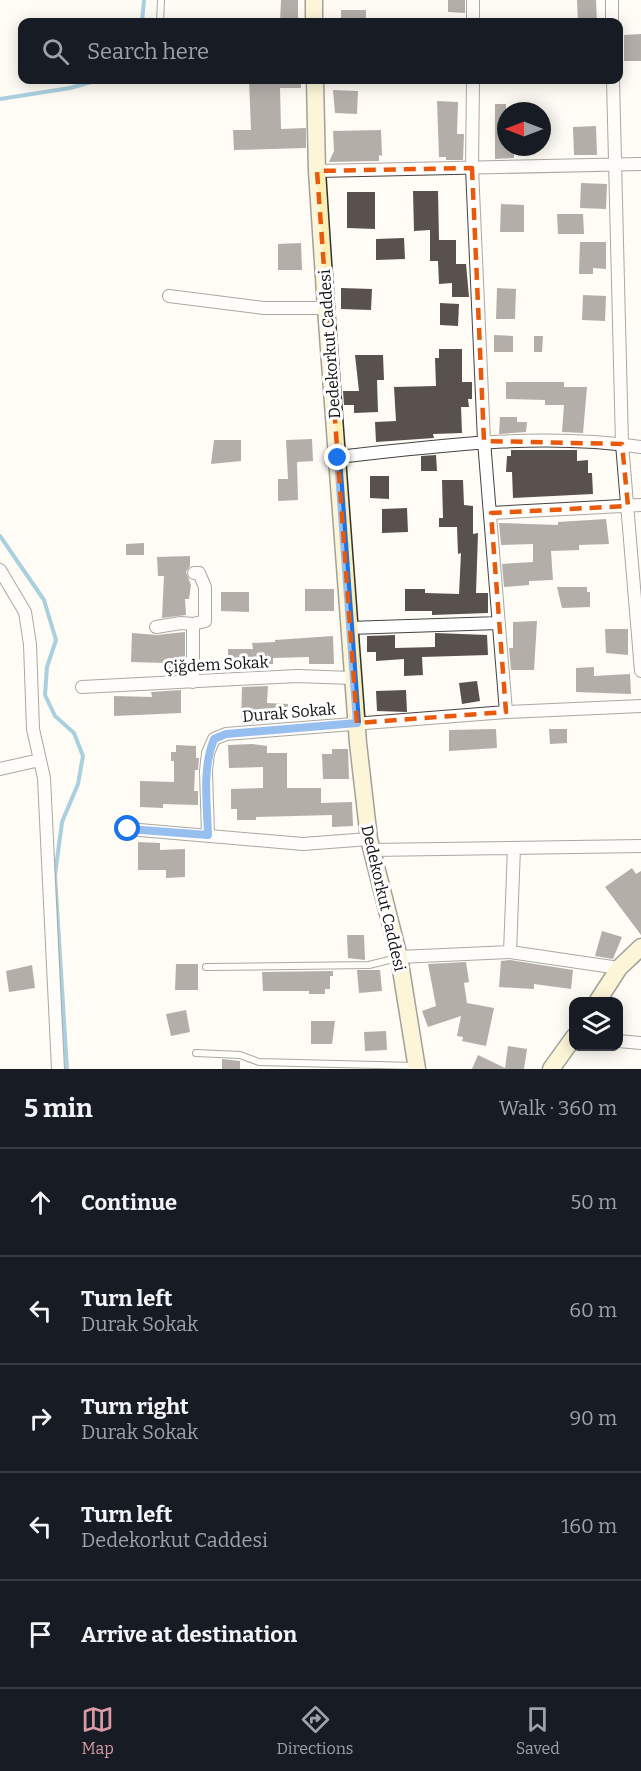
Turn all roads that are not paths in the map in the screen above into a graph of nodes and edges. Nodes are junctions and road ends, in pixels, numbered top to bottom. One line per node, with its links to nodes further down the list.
1 (161, 0): 5 (lane)
2 (314, 0): 6 (street)
3 (473, 0): 7 (street)
4 (612, 0): 8 (street)
5 (160, 18)
6 (314, 18)
7 (473, 18)
8 (612, 18)
9 (315, 84): 15 (street, Dedekorkut Caddesi)
10 (473, 84): 14 (street)
11 (613, 84): 13 (street)
12 (641, 164): 13 (street)
13 (613, 165): 14 (street); 19 (street)
14 (472, 168): 15 (street); 18 (street)
15 (317, 171): 17 (street, Dedekorkut Caddesi)
16 (169, 296): 17 (street)
17 (326, 308): 21 (street, Dedekorkut Caddesi)
18 (483, 441): 19 (street); 21 (street); 24 (street)
19 (622, 444): 20 (street); 23 (street)
20 (641, 447)
21 (338, 458): 31 (street, Dedekorkut Caddesi)
22 (641, 505): 23 (street)
23 (628, 506): 24 (street); 27 (street)
24 (491, 513): 28 (street)
25 (0, 570): 39 (street)
26 (194, 573): 29 (street)
27 (639, 619): 32 (street)
28 (500, 623): 31 (street); 37 (street)
29 (193, 624): 30 (street); 34 (street)
30 (156, 627)
31 (348, 628): 33 (street, Dedekorkut Caddesi)
32 (641, 671)
33 (352, 678): 34 (street, Çiğdem Sokak); 38 (street, Dedekorkut Caddesi)
34 (193, 682): 35 (street, Çiğdem Sokak)
35 (82, 687)
36 (641, 706): 37 (street)
37 (506, 712): 38 (street)
38 (357, 723): 42 (street, Durak Sokak); 43 (street, Dedekorkut Caddesi)
39 (40, 760): 40 (street); 57 (street)
40 (0, 769)
41 (128, 829): 42 (street)
42 (208, 835): 43 (street)
43 (370, 844): 45 (street); 48 (street, Dedekorkut Caddesi)
44 (641, 846): 45 (street)
45 (514, 848): 47 (street)
46 (641, 947): 50 (street)
47 (510, 952): 48 (street); 50 (street)
48 (399, 957): 49 (lane); 56 (street, Dedekorkut Caddesi)
49 (206, 967)
50 (619, 968): 51 (street)
51 (600, 997)
52 (623, 1041): 54 (street)
53 (569, 1043): 58 (street)
54 (641, 1043)
55 (196, 1053): 56 (lane)
56 (417, 1067)
57 (58, 1069)
58 (551, 1069)

